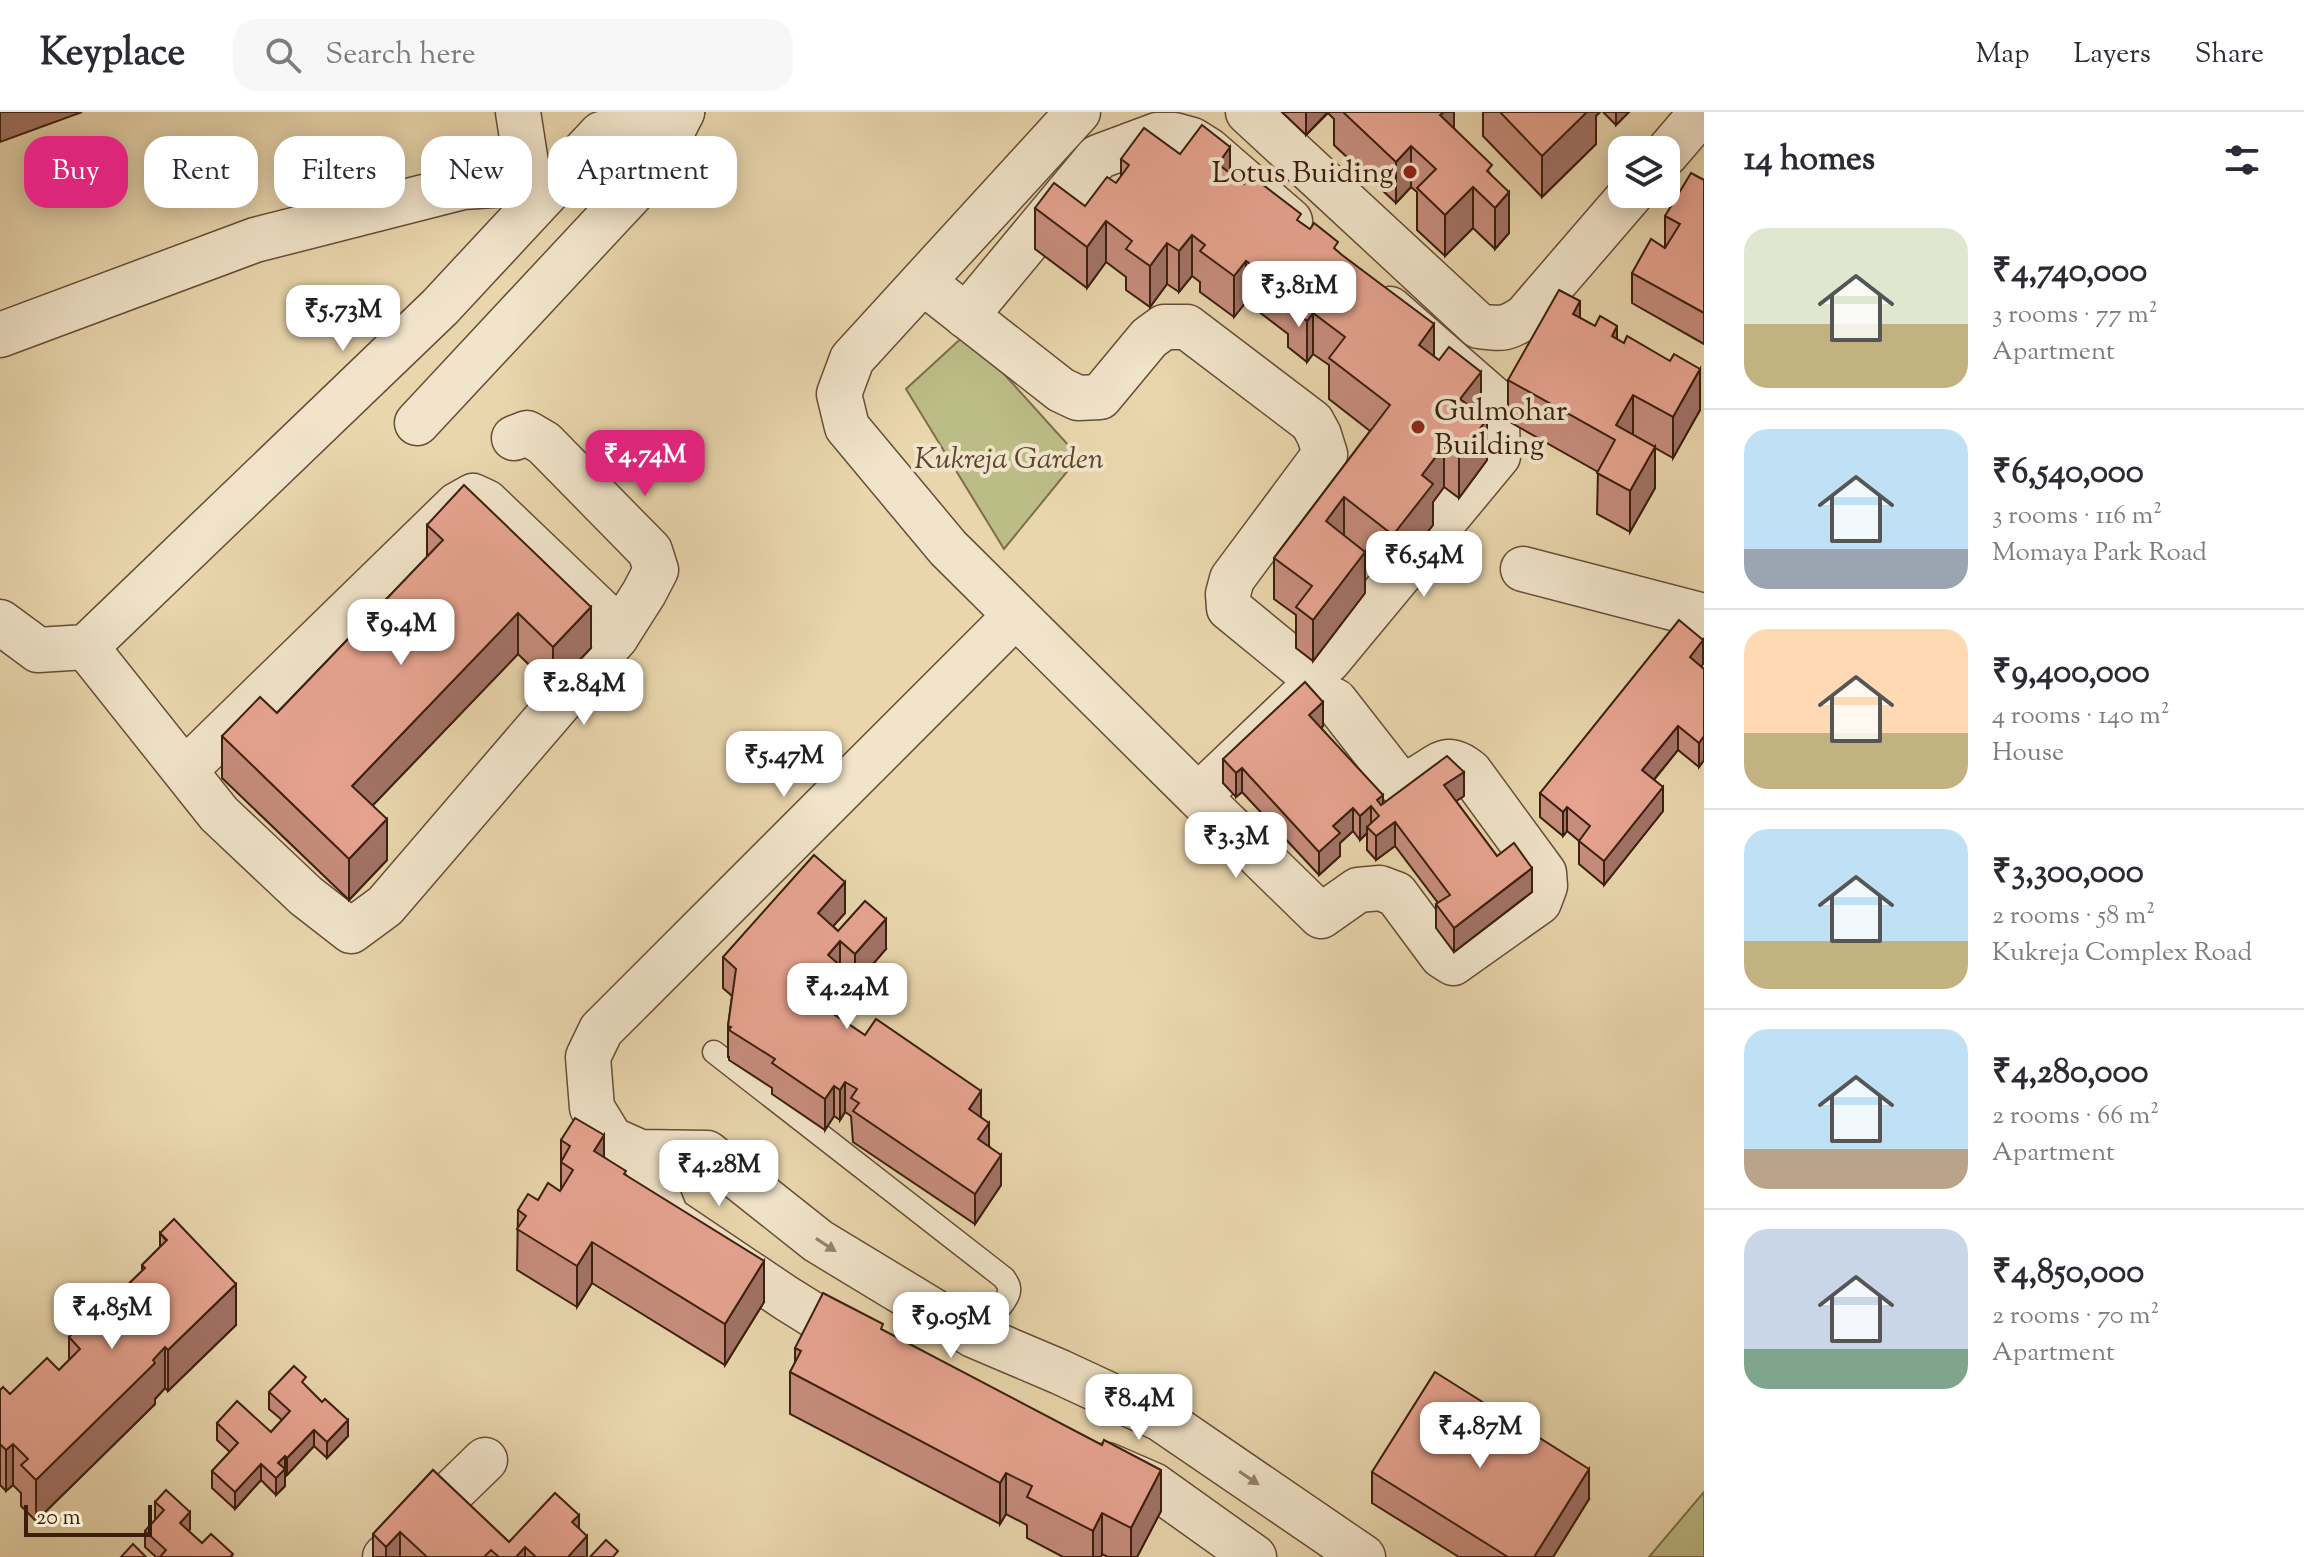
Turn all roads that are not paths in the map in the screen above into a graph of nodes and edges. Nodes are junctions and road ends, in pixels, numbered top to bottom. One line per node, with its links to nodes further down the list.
1 (518, 112): 12 (street)
2 (682, 112): 13 (street); 20 (street)
3 (1078, 112): 9 (street)
4 (1248, 112): 7 (street)
5 (1702, 112): 6 (street)
6 (1680, 138)
7 (1619, 208)
8 (1315, 243): 11 (street)
9 (923, 282): 11 (street); 16 (street)
10 (1362, 285): 11 (street)
11 (966, 316)
12 (0, 335)
13 (417, 423)
14 (514, 438): 19 (street)
15 (1523, 569): 17 (street)
16 (1015, 616): 22 (street); 24 (street)
17 (1704, 616)
18 (0, 622): 20 (street)
19 (616, 637): 21 (street); 21 (street)
20 (86, 647): 21 (street)
21 (185, 770)
22 (1198, 796): 22 (street)
23 (714, 1052): 27 (lane)
24 (640, 1152): 25 (street); 26 (street)
25 (767, 1200): 26 (street); 27 (street, one-way to 27)
26 (725, 1256): 28 (street)
27 (973, 1335): 29 (street)
28 (902, 1370)
29 (1184, 1435): 32 (street); 35 (street, one-way to 35)
30 (1068, 1449): 32 (street)
31 (485, 1460): 33 (street)
32 (1153, 1485): 34 (street)
33 (385, 1557)
34 (1254, 1557)
35 (1363, 1557)

